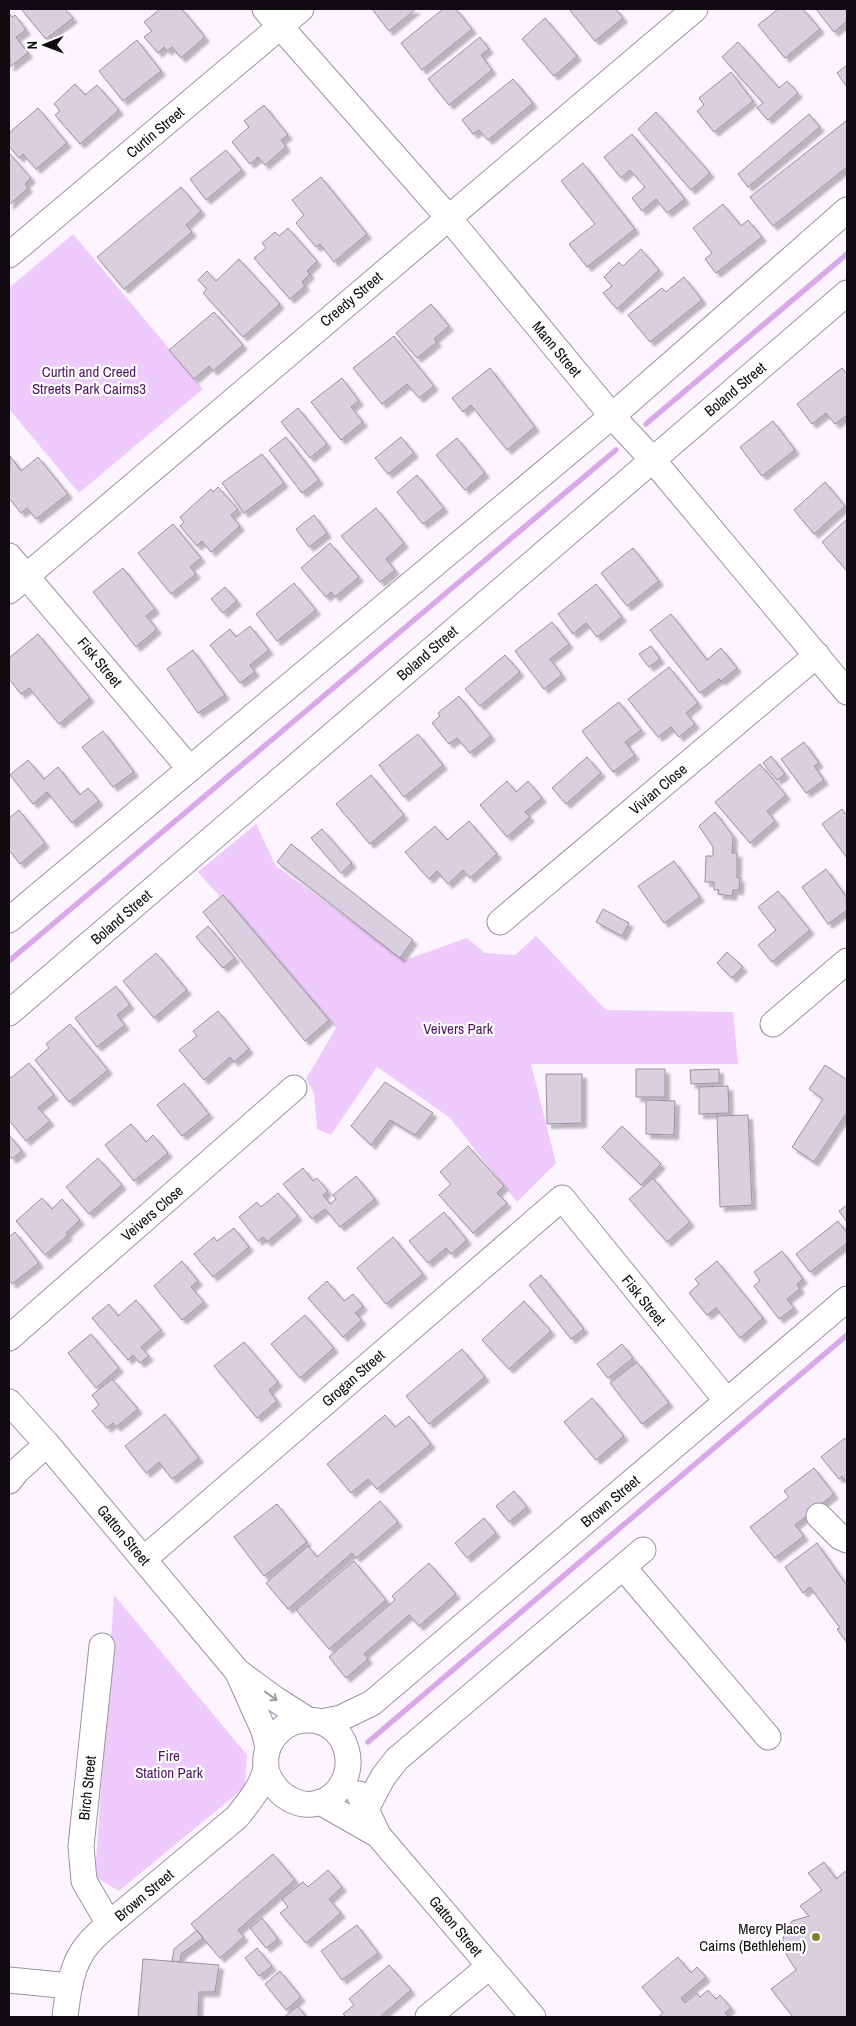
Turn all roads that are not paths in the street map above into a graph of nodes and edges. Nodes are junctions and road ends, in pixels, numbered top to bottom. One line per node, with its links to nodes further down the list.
1 (301, 9): 3 (street, Curtin Street)
2 (695, 9): 5 (street, Creedy Street)
3 (273, 18): 5 (street, Mann Street); 6 (street, Curtin Street)
4 (847, 210): 8 (street)
5 (448, 217): 8 (street, Mann Street); 11 (street, Creedy Street)
6 (9, 255)
7 (847, 293): 9 (street, Boland Street)
8 (612, 416): 9 (street, Mann Street); 14 (street)
9 (652, 459): 12 (street, Mann Street); 18 (street, Boland Street)
10 (9, 556): 11 (street, Fisk Street)
11 (18, 584): 14 (street, Fisk Street)
12 (817, 655): 13 (street, Mann Street); 16 (street, Vivian Close)
13 (847, 692)
14 (190, 769): 15 (street)
15 (9, 920)
16 (500, 922)
17 (847, 961): 19 (street)
18 (9, 1013)
19 (773, 1024)
20 (294, 1088): 23 (street, Veivers Close)
21 (562, 1198): 24 (street, Fisk Street); 31 (street, Grogan Street)
22 (847, 1299): 24 (street, Brown Street)
23 (9, 1338)
24 (727, 1401): 35 (street, Brown Street)
25 (9, 1402): 26 (street, Gatton Street)
26 (47, 1444): 27 (street); 31 (street, Gatton Street)
27 (9, 1480)
28 (819, 1516): 29 (street)
29 (847, 1540)
30 (643, 1550): 32 (street)
31 (144, 1559): 34 (street, Gatton Street)
32 (623, 1567): 37 (street); 39 (street)
33 (102, 1646): 46 (street, Birch Street)
34 (237, 1670): 36 (street, one-way to 36); 38 (street)
35 (372, 1702): 36 (street, Brown Street); 40 (street, Brown Street)
36 (314, 1721): 38 (street); 40 (street)
37 (768, 1737)
38 (267, 1759): 41 (street); 44 (street, Brown Street)
39 (397, 1759): 40 (street); 43 (street)
40 (348, 1761): 42 (street); 43 (street, Gatton Street)
41 (286, 1798): 42 (street); 44 (street, Brown Street)
42 (320, 1802): 45 (street, Gatton Street)
43 (366, 1809): 45 (street, Gatton Street)
44 (237, 1817): 46 (street, Brown Street)
45 (378, 1835): 47 (street, Gatton Street)
46 (109, 1924): 49 (street, Brown Street)
47 (490, 1966): 51 (street); 52 (street, Gatton Street)
48 (9, 1980): 49 (street)
49 (70, 1986): 50 (street)
50 (65, 2017)
51 (428, 2017)
52 (533, 2017)

